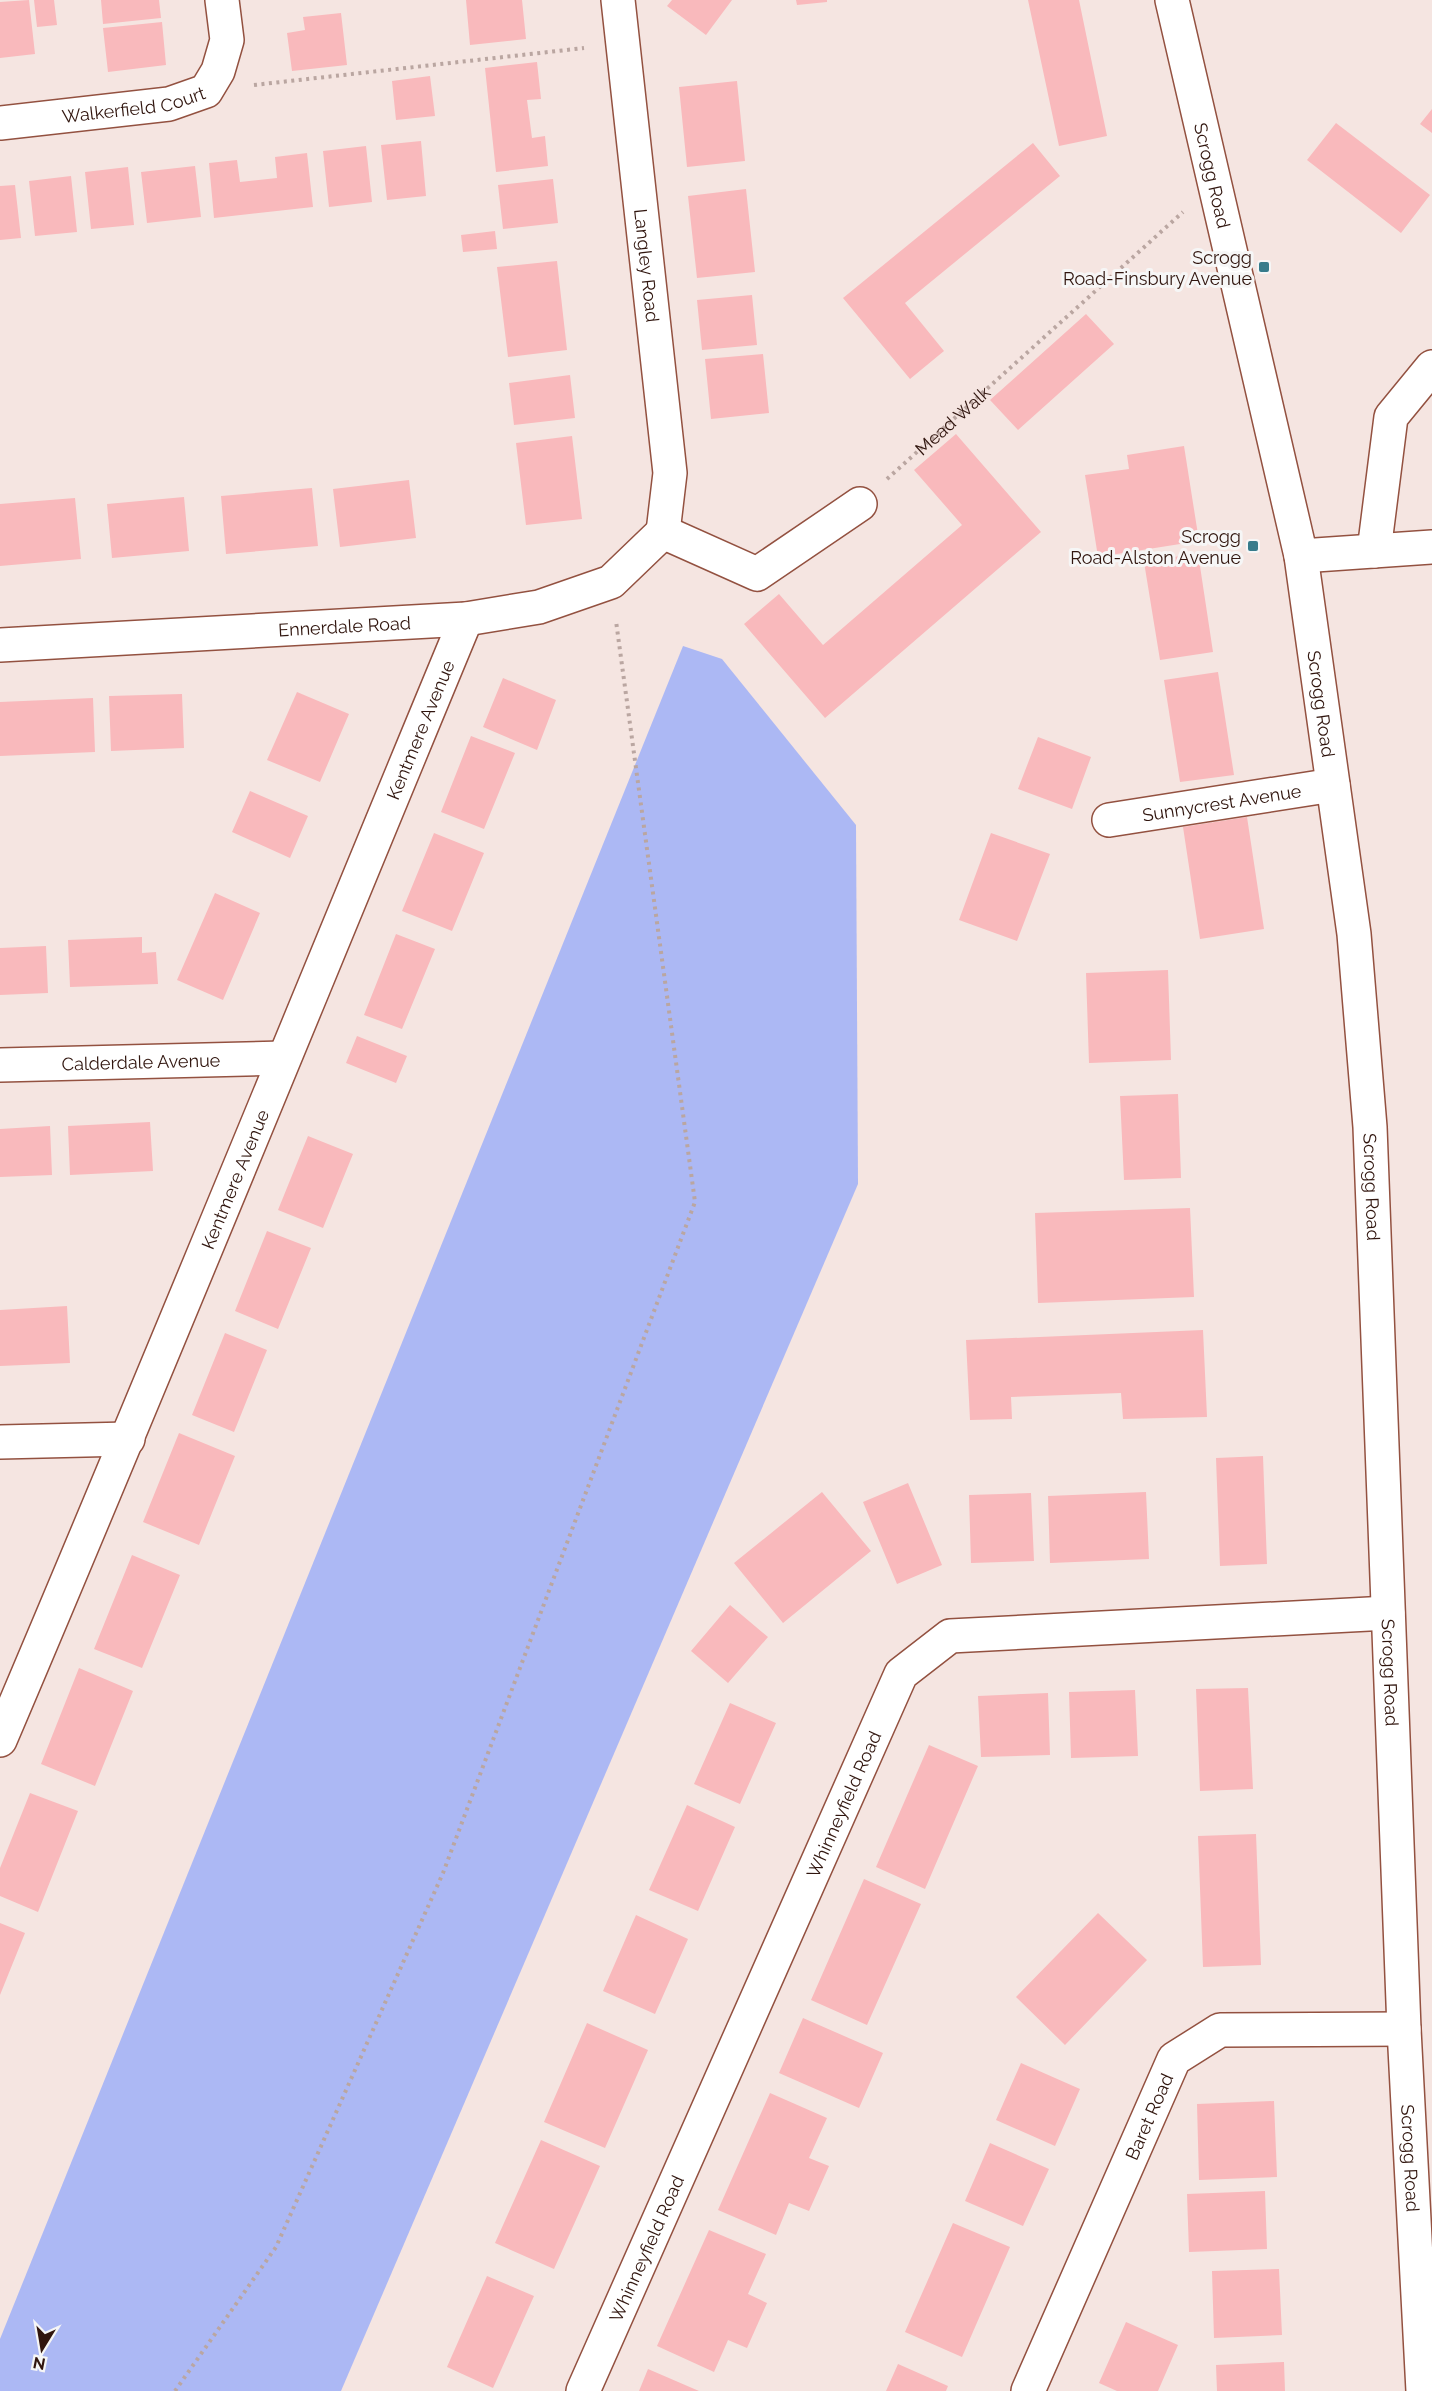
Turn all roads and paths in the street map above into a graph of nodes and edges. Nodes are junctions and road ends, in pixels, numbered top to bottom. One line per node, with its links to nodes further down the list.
1 (222, 0): 5 (street, Walkerfield Court)
2 (618, 0): 4 (street, Langley Road)
3 (1172, 0): 7 (street, Scrogg Road)
4 (622, 43): 5 (path); 10 (street, Langley Road)
5 (206, 91): 6 (street, Walkerfield Court)
6 (0, 123)
7 (1214, 184): 9 (path, Mead Walk); 13 (street, Scrogg Road)
8 (1432, 367): 12 (street)
9 (860, 504): 10 (street)
10 (663, 532): 14 (street, Ennerdale Road)
11 (1432, 547): 12 (street)
12 (1374, 551): 13 (street)
13 (1300, 556): 17 (street, Scrogg Road)
14 (611, 582): 15 (street, Ennerdale Road); 26 (path)
15 (466, 619): 16 (street, Ennerdale Road); 19 (street, Kentmere Avenue)
16 (0, 645)
17 (1333, 785): 18 (street, Sunnycrest Avenue); 23 (street, Scrogg Road)
18 (1109, 820)
19 (283, 1058): 20 (street, Calderdale Avenue); 21 (street, Kentmere Avenue)
20 (0, 1065)
21 (128, 1439): 22 (street); 24 (street, Kentmere Avenue)
22 (0, 1442)
23 (1388, 1613): 25 (street, Scrogg Road); 27 (street, Whinneyfield Road)
24 (0, 1740)
25 (1404, 2029): 28 (street, Baret Road); 29 (street, Scrogg Road)
26 (176, 2391)
27 (583, 2391)
28 (1028, 2391)
29 (1424, 2391)

